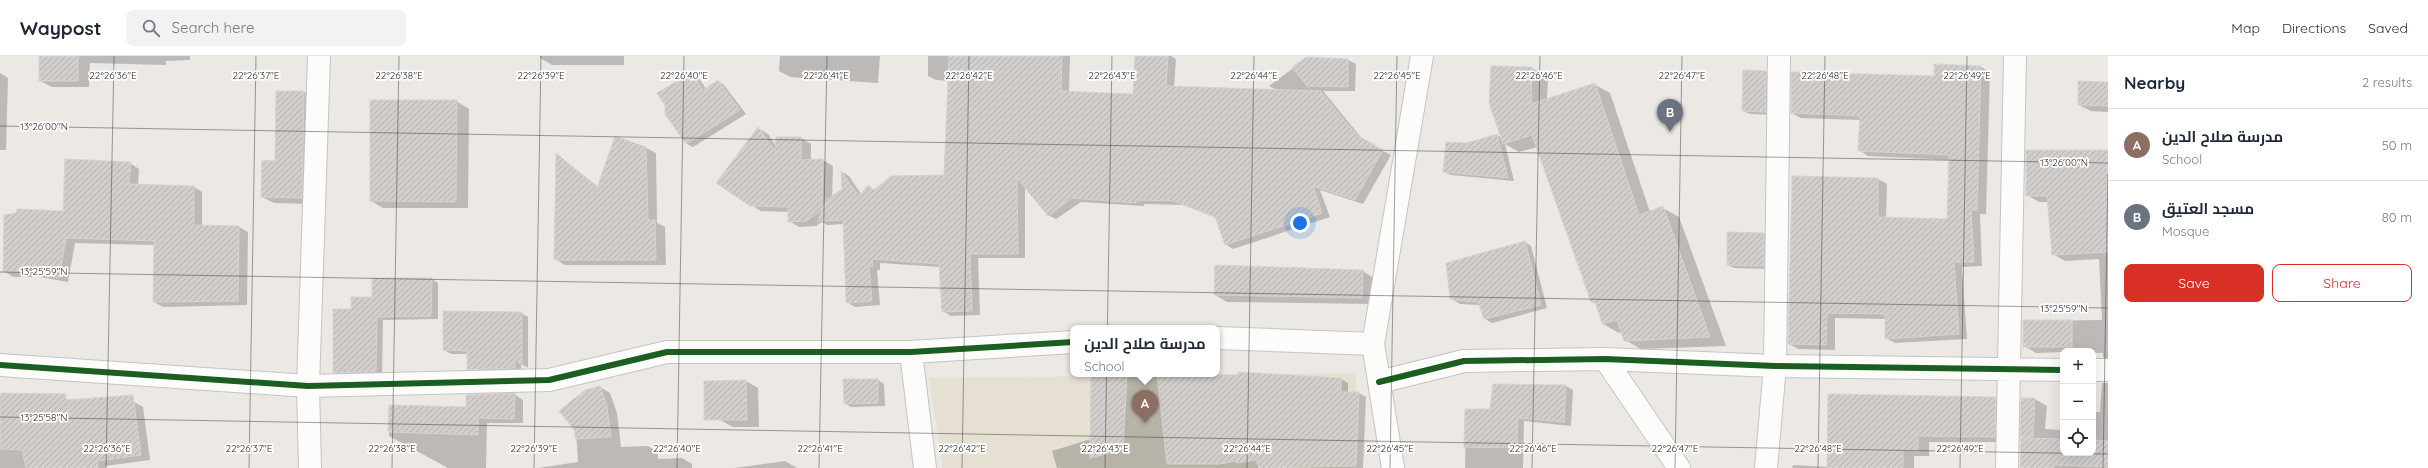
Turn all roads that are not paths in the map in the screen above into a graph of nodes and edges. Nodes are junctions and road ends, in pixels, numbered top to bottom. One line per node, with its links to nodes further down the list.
1 (319, 56): 17 (street)
2 (1422, 56): 7 (street)
3 (1779, 56): 11 (street)
4 (2015, 56): 12 (street)
5 (1220, 338): 7 (street)
6 (1070, 342): 8 (street)
7 (1373, 344): 16 (street)
8 (911, 352): 17 (street); 19 (street)
9 (1605, 359): 11 (street); 16 (street); 21 (street)
10 (0, 365): 17 (street)
11 (1775, 366): 12 (street); 22 (street)
12 (2008, 370): 13 (street); 23 (street)
13 (2060, 370)
14 (2096, 370): 15 (street)
15 (2108, 370)
16 (1379, 382): 20 (street)
17 (308, 386): 18 (street)
18 (310, 468)
19 (926, 468)
20 (1393, 468)
21 (1679, 468)
22 (1766, 468)
23 (2007, 468)

